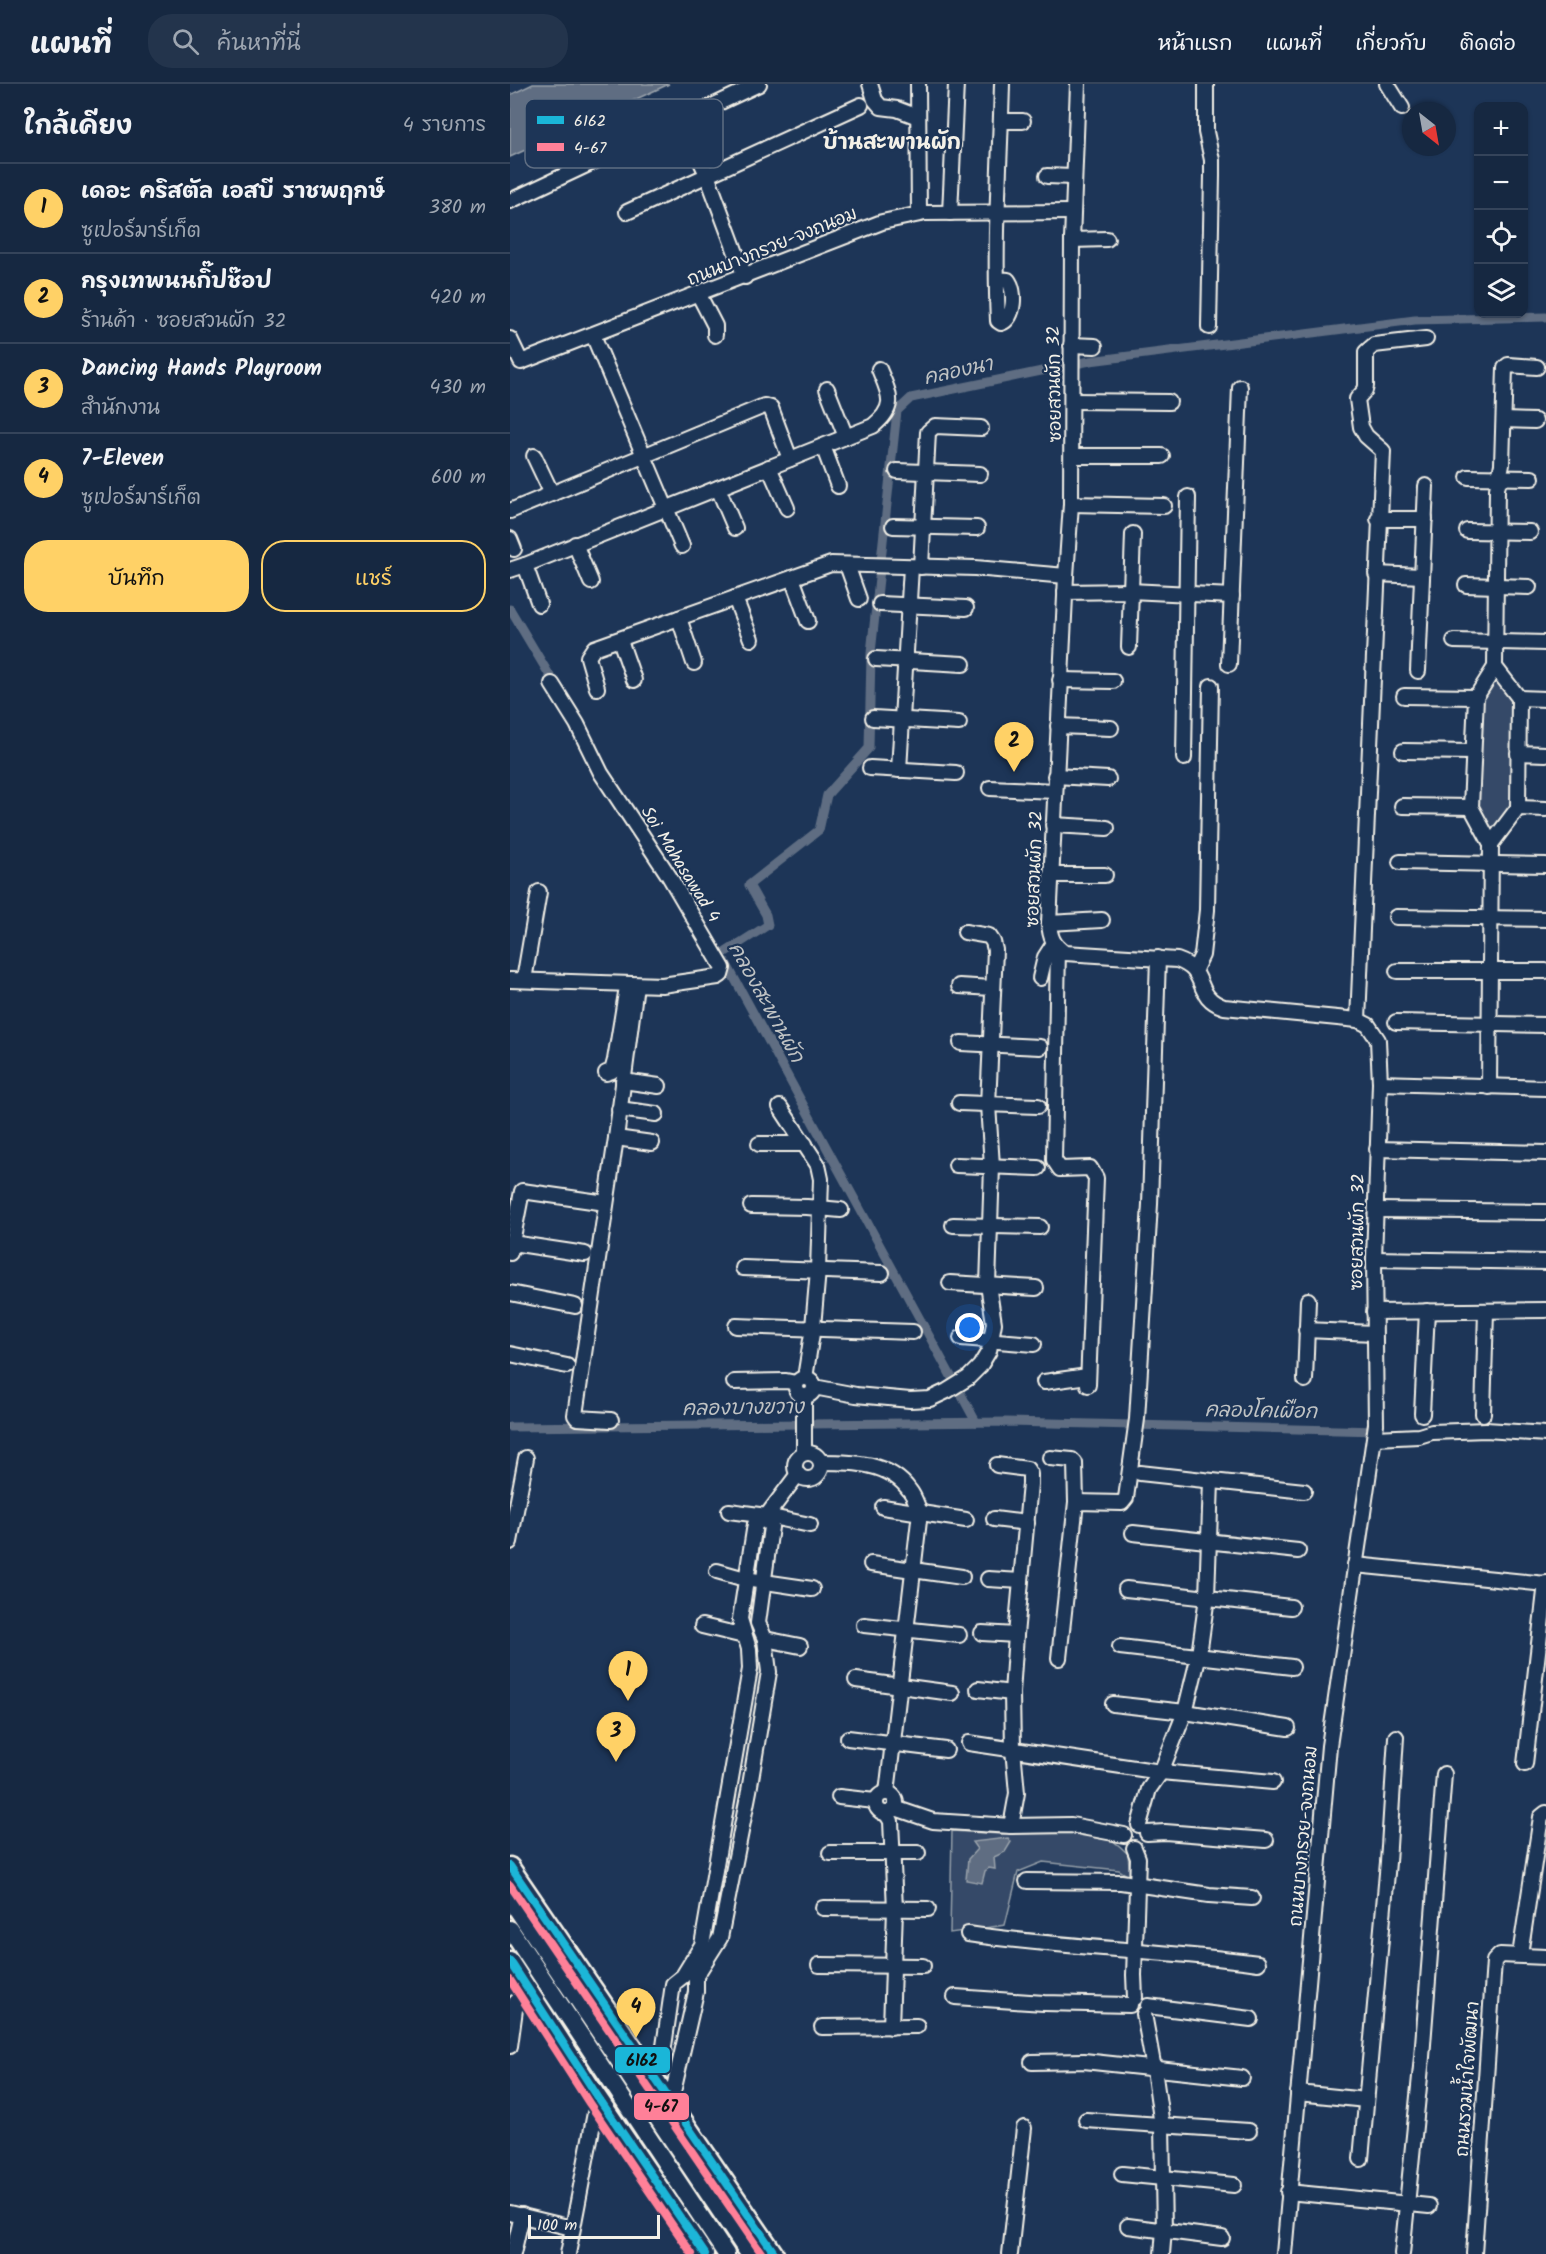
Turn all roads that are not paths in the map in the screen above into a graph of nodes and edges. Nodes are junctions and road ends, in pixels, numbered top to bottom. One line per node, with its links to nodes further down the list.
1 (759, 84): 9 (street)
2 (870, 84): 12 (street)
3 (918, 84): 12 (street)
4 (956, 84): 26 (street)
5 (1002, 84): 13 (street)
6 (1078, 84): 21 (street, ซอยสวนผัก 32)
7 (1206, 84): 33 (street)
8 (1388, 84): 11 (street)
9 (723, 102)
10 (861, 105): 18 (street)
11 (1402, 108)
12 (918, 117): 27 (street)
13 (1001, 121): 14 (street); 24 (street)
14 (1023, 121)
15 (581, 168): 22 (street)
16 (704, 168): 19 (street)
17 (722, 168): 19 (street)
18 (723, 168)
19 (707, 175): 23 (street); 30 (street)
20 (1047, 176): 21 (street)
21 (1073, 177): 25 (street, ซอยสวนผัก 32)
22 (510, 201)
23 (627, 212)
24 (998, 212): 25 (street, ถนนบางกรวย-จงถนอม); 26 (street, ถนนบางกรวย-จงถนอม); 31 (street)
25 (1072, 212): 29 (street, ซอยสวนผัก 32)
26 (950, 213): 27 (street, ถนนบางกรวย-จงถนอม)
27 (919, 214): 30 (street, ถนนบางกรวย-จงถนอม)
28 (1107, 239): 29 (street)
29 (1072, 240): 38 (street, ซอยสวนผัก 32)
30 (745, 277): 32 (street, ถนนบางกรวย-จงถนอม)
31 (998, 279)
32 (699, 295): 34 (street); 35 (street, ถนนบางกรวย-จงถนอม)
33 (1209, 327)
34 (715, 335)
35 (593, 336): 40 (street, ถนนบางกรวย-จงถนอม); 53 (street)
36 (510, 339): 40 (street, ถนนบางกรวย-จงถนอม)
37 (1426, 339): 74 (street)
38 (1071, 345): 39 (street); 45 (street, ซอยสวนผัก 32)
39 (1095, 346)
40 (516, 365)
41 (1537, 367): 47 (street)
42 (879, 369): 50 (street)
43 (1240, 387): 101 (street)
44 (826, 389): 50 (street)
45 (1073, 400): 46 (street); 54 (street, ซอยสวนผัก 32)
46 (1169, 402)
47 (1504, 420): 48 (street); 62 (street)
48 (1534, 421)
49 (981, 428): 59 (street)
50 (846, 437): 51 (street)
51 (823, 446): 56 (street); 64 (street)
52 (534, 456): 67 (street)
53 (643, 456): 56 (street); 67 (street); 72 (street)
54 (1072, 456): 55 (street); 69 (street, ซอยสวนผัก 32)
55 (1162, 456)
56 (790, 459): 57 (street)
57 (769, 467): 66 (street); 71 (street)
58 (897, 471): 59 (street)
59 (927, 472): 60 (street); 77 (street)
60 (980, 474)
61 (1468, 477): 62 (street)
62 (1499, 477): 63 (street); 81 (street)
63 (1532, 478)
64 (838, 486)
65 (1426, 486): 75 (street)
66 (718, 488): 72 (street); 78 (street)
67 (552, 494): 73 (street)
68 (1188, 497): 100 (street)
69 (1071, 504): 70 (street); 91 (street, ซอยสวนผัก 32)
70 (1164, 506)
71 (787, 508)
72 (667, 509): 84 (street); 85 (street)
73 (510, 511)
74 (1378, 519): 75 (street); 90 (street)
75 (1425, 519): 92 (street)
76 (893, 526): 77 (street)
77 (922, 527): 79 (street); 88 (street)
78 (735, 528)
79 (977, 528)
80 (1467, 531): 81 (street)
81 (1497, 532): 82 (street); 96 (street)
82 (1530, 532)
83 (1133, 534): 98 (street)
84 (575, 544): 86 (street); 94 (street)
85 (682, 546)
86 (525, 565): 89 (street); 104 (street)
87 (848, 565): 88 (street); 93 (street); 103 (street)
88 (916, 567): 91 (street); 106 (street)
89 (510, 570)
90 (1376, 574): 92 (street); 180 (street)
91 (1066, 576): 99 (street, ซอยสวนผัก 32)
92 (1422, 576): 122 (street)
93 (792, 578): 102 (street); 109 (street)
94 (591, 582)
95 (1466, 585): 96 (street)
96 (1496, 586): 97 (street); 113 (street)
97 (1529, 587)
98 (1130, 591): 99 (street); 100 (street); 115 (street)
99 (1065, 592): 124 (street, ซอยสวนผัก 32)
100 (1187, 593): 101 (street); 142 (street)
101 (1232, 596): 120 (street)
102 (735, 598): 108 (street); 110 (street)
103 (859, 599)
104 (539, 604)
105 (880, 604): 106 (street)
106 (909, 605): 107 (street); 117 (street)
107 (966, 608)
108 (679, 618): 111 (street); 118 (street)
109 (808, 621)
110 (751, 639)
111 (620, 640): 123 (street); 128 (street)
112 (1454, 641): 113 (street)
113 (1496, 642): 114 (street); 121 (street)
114 (1546, 643)
115 (1129, 647)
116 (876, 659): 117 (street)
117 (906, 661): 119 (street); 134 (street)
118 (694, 663)
119 (963, 664)
120 (1229, 664)
121 (1495, 667): 130 (street); 131 (street)
122 (1418, 671)
123 (634, 680)
124 (1060, 680): 125 (street); 136 (street, ซอยสวนผัก 32)
125 (1113, 681)
126 (552, 684): 177 (street, Soi Mahasawad 4)
127 (1211, 686): 171 (street)
128 (597, 688)
129 (1404, 696): 130 (street)
130 (1476, 697): 139 (street)
131 (1519, 698): 132 (street); 140 (street)
132 (1546, 699)
133 (873, 718): 134 (street)
134 (902, 720): 135 (street); 144 (street)
135 (959, 723)
136 (1058, 726): 137 (street); 146 (street, ซอยสวนผัก 32)
137 (1111, 728)
138 (1403, 751): 139 (street)
139 (1473, 752): 151 (street)
140 (1518, 753): 141 (street); 152 (street)
141 (1546, 754)
142 (1184, 758)
143 (870, 768): 144 (street)
144 (899, 770): 145 (street)
145 (956, 773)
146 (1055, 776): 147 (street); 149 (street, ซอยสวนผัก 32)
147 (1108, 779)
148 (990, 788): 149 (street)
149 (1055, 791): 154 (street, ซอยสวนผัก 32)
150 (1402, 806): 151 (street)
151 (1471, 807): 156 (street)
152 (1518, 808): 153 (street); 156 (street)
153 (1546, 809)
154 (1053, 825): 155 (street); 160 (street, ซอยสวนผัก 32)
155 (1107, 828)
156 (1491, 844): 158 (street)
157 (1400, 862): 158 (street)
158 (1490, 863): 159 (street); 164 (street)
159 (1546, 865)
160 (1051, 875): 161 (street); 167 (street, ซอยสวนผัก 32)
161 (1105, 875)
162 (538, 892): 176 (street)
163 (1396, 917): 164 (street)
164 (1491, 919): 165 (street); 173 (street)
165 (1546, 919)
166 (1102, 920): 167 (street)
167 (1049, 923): 169 (street, ซอยสวนผัก 32)
168 (965, 932): 179 (street)
169 (1056, 946): 170 (street, ซอยสวนผัก 32); 175 (street); 246 (street)
170 (1158, 958): 171 (street, ซอยสวนผัก 32); 262 (street)
171 (1195, 969): 180 (street)
172 (1398, 971): 173 (street)
173 (1490, 971): 174 (street); 182 (street)
174 (1546, 971)
175 (1040, 978)
176 (517, 980): 177 (street, Soi Mahasawad 4)
177 (631, 985): 187 (street); 188 (street)
178 (959, 986): 179 (street)
179 (992, 988): 185 (street)
180 (1358, 1020): 189 (street, ซอยสวนผัก 32)
181 (1396, 1022): 182 (street)
182 (1489, 1023): 183 (street); 191 (street)
183 (1546, 1025)
184 (961, 1043): 185 (street)
185 (990, 1044): 186 (street); 194 (street)
186 (1040, 1047)
187 (606, 1073)
188 (623, 1081): 190 (street); 197 (street)
189 (1380, 1083): 191 (street); 203 (street, ซอยสวนผัก 32)
190 (659, 1086)
191 (1489, 1087): 192 (street)
192 (1546, 1088)
193 (959, 1104): 194 (street)
194 (988, 1105): 195 (street); 206 (street)
195 (1038, 1106)
196 (780, 1107): 202 (street)
197 (619, 1109): 198 (street); 199 (street)
198 (657, 1114)
199 (616, 1138): 200 (street); 250 (street)
200 (652, 1143)
201 (759, 1144): 202 (street)
202 (805, 1144): 210 (street)
203 (1377, 1149): 204 (street); 212 (street, ซอยสวนผัก 32)
204 (1546, 1153)
205 (956, 1165): 206 (street)
206 (992, 1166): 207 (street); 215 (street)
207 (1038, 1168)
208 (599, 1202): 217 (street)
209 (751, 1206): 210 (street)
210 (819, 1209): 211 (street); 222 (street)
211 (842, 1210)
212 (1377, 1210): 213 (street); 219 (street, ซอยสวนผัก 32)
213 (1546, 1212)
214 (953, 1225): 215 (street)
215 (988, 1225): 216 (street); 225 (street)
216 (1040, 1227)
217 (511, 1248): 218 (street)
218 (585, 1254)
219 (1374, 1259): 220 (street); 233 (street, ซอยสวนผัก 32)
220 (1546, 1262)
221 (743, 1268): 222 (street)
222 (818, 1270): 223 (street); 235 (street)
223 (882, 1273)
224 (950, 1283): 225 (street)
225 (988, 1285): 226 (street); 240 (street)
226 (1036, 1288)
227 (510, 1293): 229 (street)
228 (1308, 1300): 236 (street)
229 (575, 1306)
230 (1546, 1310): 232 (street)
231 (1427, 1311): 232 (street); 233 (street); 248 (street)
232 (1486, 1311): 249 (street)
233 (1374, 1312): 238 (street, ซอยสวนผัก 32)
234 (736, 1326): 235 (street)
235 (813, 1327): 237 (street); 247 (street)
236 (1306, 1330): 238 (street); 244 (street)
237 (913, 1332)
238 (1374, 1333): 251 (street, ซอยสวนผัก 32)
239 (961, 1338): 240 (street)
240 (992, 1342): 241 (street); 247 (street)
241 (1034, 1344)
242 (510, 1354): 243 (street)
243 (567, 1366)
244 (1305, 1380)
245 (734, 1382): 247 (street)
246 (1044, 1382)
247 (805, 1386): 253 (street)
248 (1422, 1414)
249 (1483, 1414)
250 (611, 1420)
251 (1376, 1432): 252 (street); 276 (street, ถนนบางกรวย-จงถนอม)
252 (1546, 1434)
253 (804, 1453): 256 (street); 259 (street)
254 (526, 1458): 272 (street)
255 (1050, 1458): 262 (street)
256 (821, 1462): 259 (street); 265 (street)
257 (997, 1465): 269 (street)
258 (1140, 1473): 260 (street)
259 (798, 1474): 266 (street)
260 (1211, 1481): 261 (street); 273 (street)
261 (1304, 1491)
262 (1076, 1502): 300 (street)
263 (883, 1507): 265 (street)
264 (729, 1511): 266 (street)
265 (920, 1512): 268 (street); 278 (street)
266 (766, 1517): 270 (street); 280 (street); 283 (street)
267 (994, 1519): 269 (street)
268 (966, 1520)
269 (1027, 1522): 282 (street)
270 (810, 1525)
271 (1133, 1533): 273 (street)
272 (510, 1542)
273 (1209, 1542): 274 (street); 287 (street)
274 (1298, 1551)
275 (871, 1564): 278 (street)
276 (1355, 1565): 284 (street); 366 (street, ถนนบางกรวย-จงถนอม)
277 (717, 1571): 280 (street)
278 (911, 1571): 279 (street); 291 (street)
279 (962, 1577)
280 (745, 1579): 283 (street); 295 (street)
281 (988, 1579): 282 (street)
282 (1021, 1581): 294 (street)
283 (763, 1582): 286 (street); 296 (street)
284 (1546, 1584): 316 (street)
285 (1126, 1588): 287 (street)
286 (812, 1589)
287 (1207, 1597): 288 (street); 299 (street)
288 (1291, 1606)
289 (864, 1624): 291 (street)
290 (702, 1626): 295 (street)
291 (905, 1628): 293 (street); 303 (street)
292 (982, 1633): 294 (street)
293 (959, 1635)
294 (1016, 1635): 306 (street)
295 (744, 1636): 320 (street)
296 (765, 1639): 297 (street); 321 (street)
297 (800, 1646)
298 (1120, 1647): 299 (street)
299 (1199, 1655): 301 (street); 308 (street)
300 (1059, 1658)
301 (1292, 1667)
302 (855, 1680): 303 (street)
303 (898, 1687): 305 (street); 313 (street)
304 (978, 1689): 306 (street)
305 (952, 1693)
306 (1012, 1693): 314 (street)
307 (1113, 1704): 308 (street)
308 (1185, 1712): 309 (street); 317 (street)
309 (1288, 1728)
310 (1396, 1737): 368 (street)
311 (848, 1738): 313 (street)
312 (969, 1743): 314 (street)
313 (891, 1744): 315 (street); 323 (street)
314 (1013, 1749): 317 (street); 326 (street)
315 (946, 1750)
316 (1525, 1764)
317 (1161, 1772): 319 (street); 327 (street)
318 (1444, 1774): 379 (street)
319 (1273, 1782)
320 (730, 1788): 321 (street); 364 (street)
321 (749, 1791): 369 (street)
322 (838, 1797): 323 (street)
323 (881, 1797): 324 (street)
324 (890, 1811): 326 (street); 332 (street)
325 (1546, 1813): 345 (street)
326 (1011, 1826): 328 (street)
327 (1143, 1829): 328 (street); 329 (street); 330 (street)
328 (1124, 1835): 330 (street)
329 (1266, 1840)
330 (1134, 1848): 336 (street)
331 (830, 1853): 332 (street)
332 (892, 1853): 333 (street); 340 (street)
333 (918, 1853)
334 (510, 1866): 364 (main road)
335 (1028, 1881): 336 (street)
336 (1137, 1884): 337 (street); 344 (street)
337 (1252, 1898)
338 (510, 1899): 391 (main road)
339 (823, 1908): 340 (street)
340 (896, 1909): 341 (street); 350 (street)
341 (928, 1909)
342 (510, 1929): 390 (main road)
343 (968, 1934): 344 (street)
344 (1136, 1951): 348 (street); 353 (street)
345 (1520, 1955): 346 (street, ถนนรวมน้ำใจพัฒนา); 398 (street, ถนนรวมน้ำใจพัฒนา)
346 (1546, 1957)
347 (510, 1961): 355 (main road)
348 (1258, 1963)
349 (819, 1965): 350 (street)
350 (892, 1966): 351 (street); 360 (street)
351 (923, 1966)
352 (956, 1997): 353 (street)
353 (1132, 2001): 356 (street)
354 (513, 2002): 355 (street); 361 (street)
355 (537, 2002): 367 (main road)
356 (1146, 2010): 357 (street); 363 (street)
357 (1251, 2019)
358 (917, 2026): 360 (street)
359 (822, 2027): 360 (street)
360 (891, 2027)
361 (510, 2046)
362 (1032, 2062): 363 (street)
363 (1154, 2069): 365 (street); 371 (street)
364 (650, 2071): 369 (main road)
365 (1242, 2078)
366 (1298, 2093): 368 (street); 378 (street, ถนนบางกรวย-จงถนอม)
367 (598, 2097): 384 (street); 389 (main road)
368 (1366, 2100): 374 (street)
369 (671, 2102): 382 (main road)
370 (1086, 2120): 371 (street)
371 (1162, 2126): 373 (street); 376 (street)
372 (1024, 2128): 394 (street)
373 (1249, 2131)
374 (1361, 2158)
375 (1122, 2174): 376 (street)
376 (1162, 2179): 377 (street); 385 (street)
377 (1234, 2185)
378 (1288, 2192): 379 (street); 396 (street, ถนนบางกรวย-จงถนอม)
379 (1406, 2204): 380 (street); 397 (street)
380 (1429, 2206)
381 (516, 2214): 384 (street); 387 (street)
382 (748, 2216): 392 (main road); 393 (main road)
383 (1128, 2226): 385 (street)
384 (572, 2228): 388 (street)
385 (1164, 2230): 386 (street); 395 (street)
386 (1222, 2238)
387 (513, 2254)
388 (568, 2254)
389 (705, 2254)
390 (726, 2254)
391 (749, 2254)
392 (766, 2254)
393 (775, 2254)
394 (1010, 2254)
395 (1162, 2254)
396 (1284, 2254)
397 (1402, 2254)
398 (1474, 2254)

